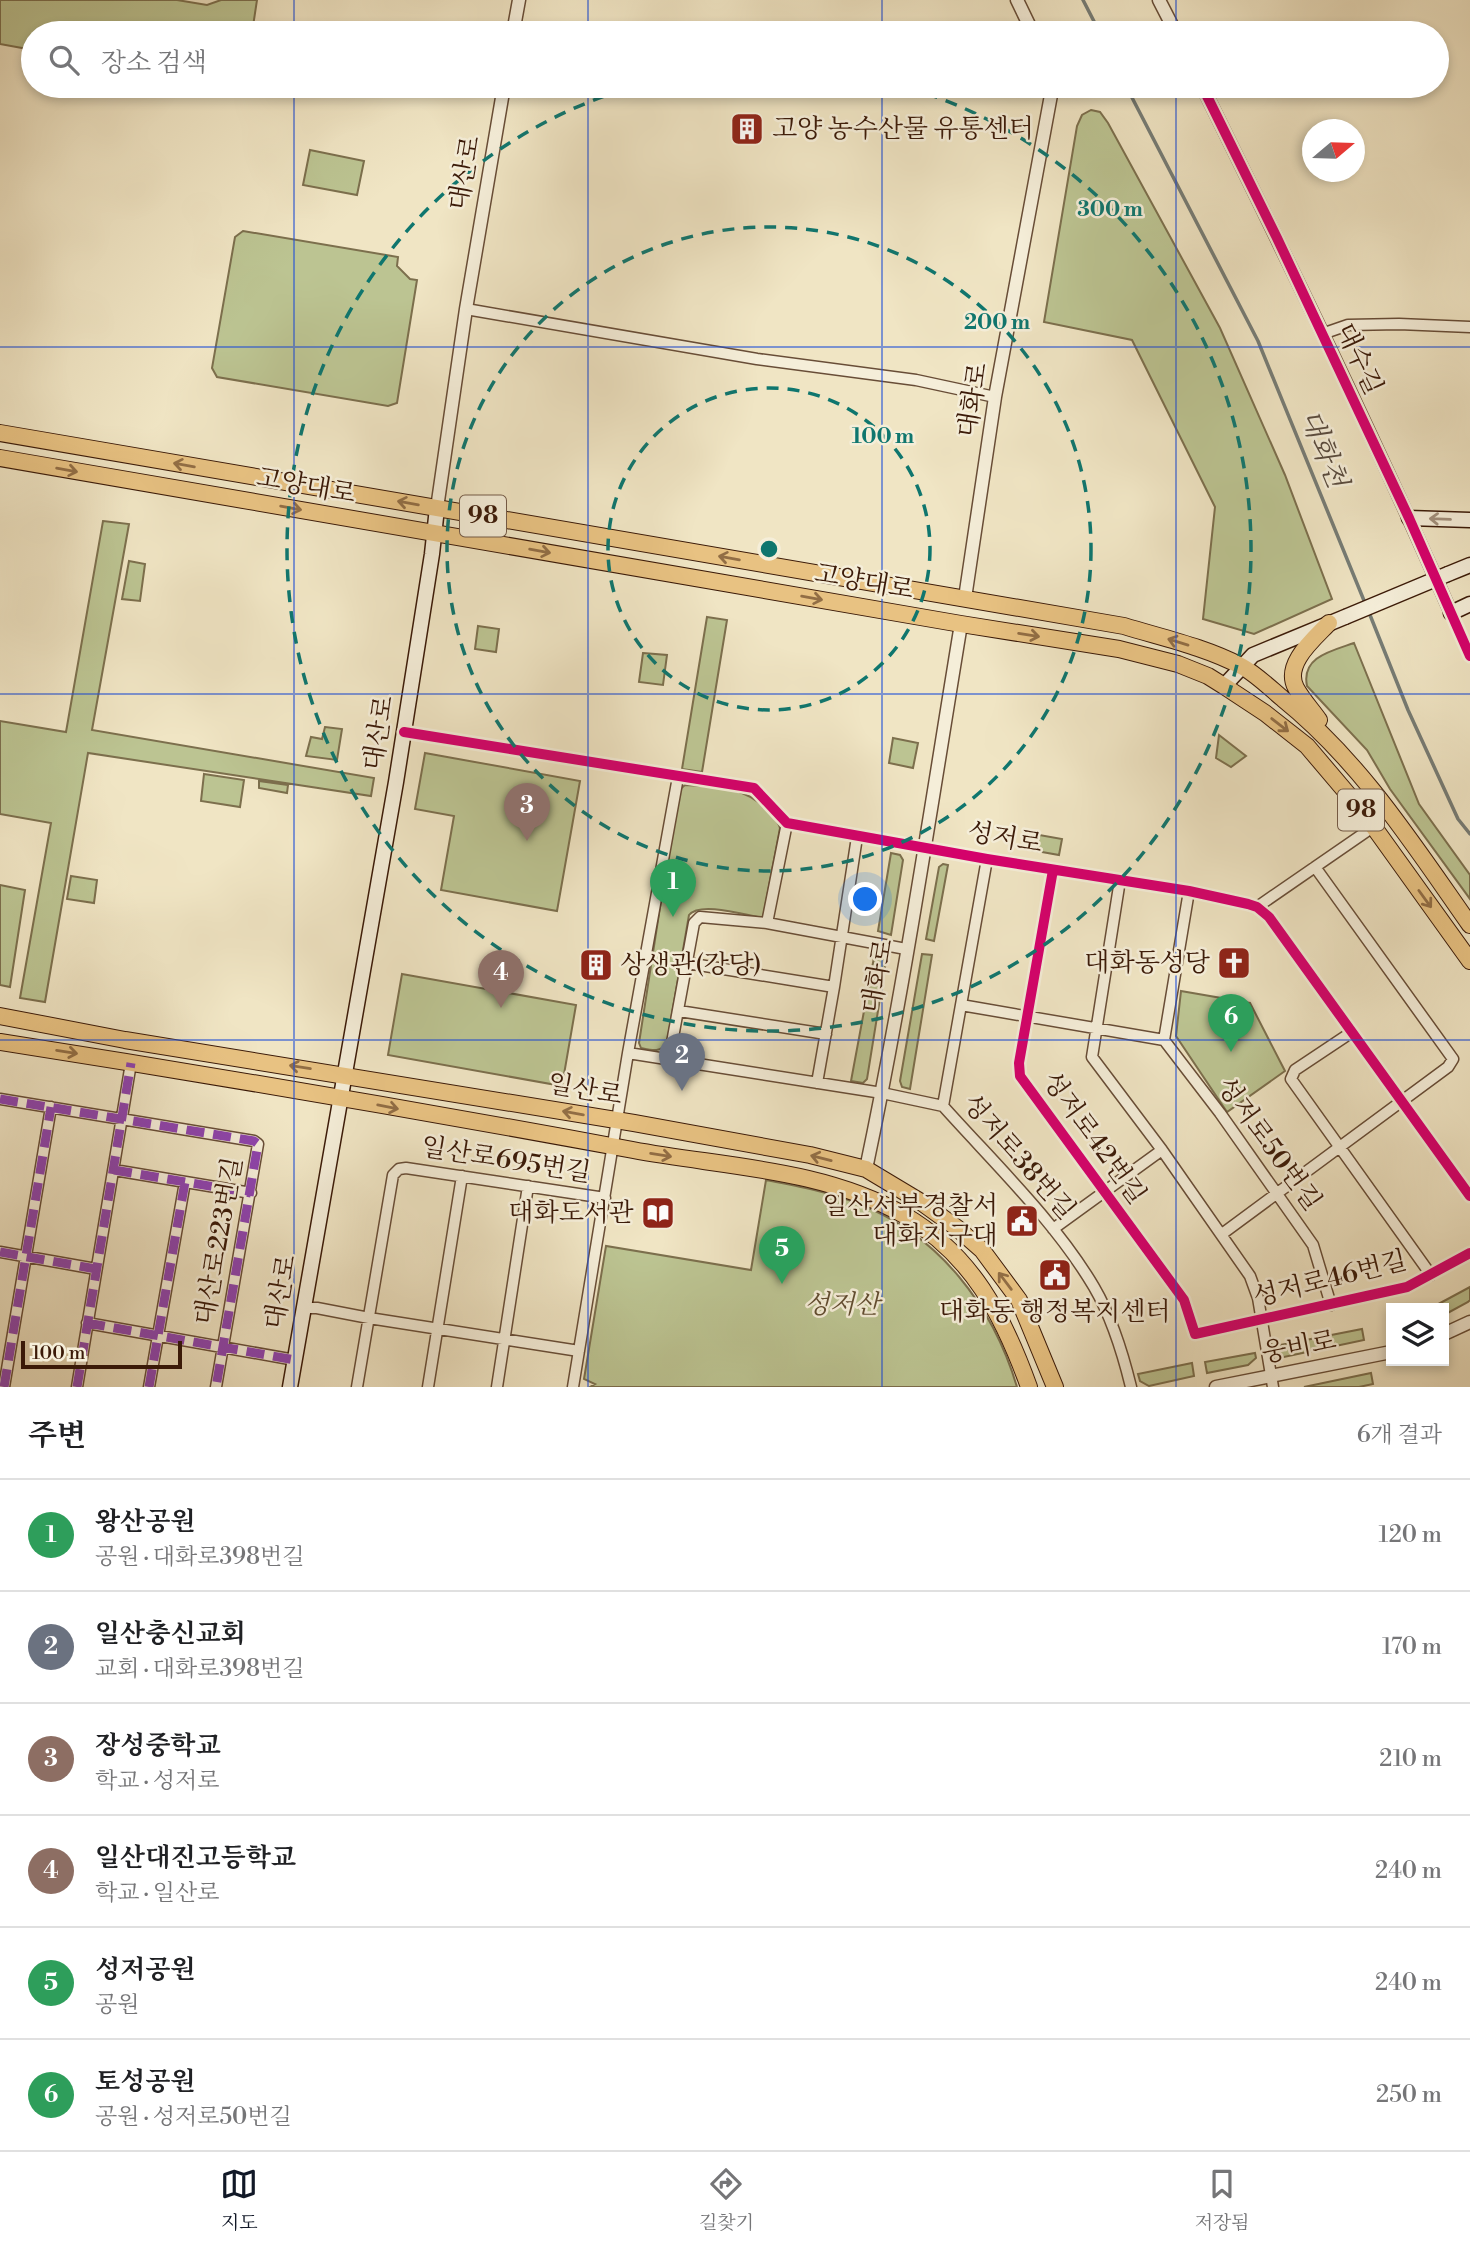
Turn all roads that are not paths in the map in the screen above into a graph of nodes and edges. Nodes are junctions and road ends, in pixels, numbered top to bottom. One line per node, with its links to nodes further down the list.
1 (519, 0): 4 (street)
2 (1017, 0): 5 (street)
3 (1159, 0): 6 (street)
4 (515, 21)
5 (1027, 21)
6 (1170, 21)
7 (502, 98): 10 (street, 대산로)
8 (1050, 98): 13 (street, 대화로)
9 (1208, 98): 12 (street, 대수길)
10 (466, 309): 13 (street); 16 (street, 대산로)
11 (1470, 327): 12 (street, 대수길)
12 (1322, 334): 17 (street, 대수길)
13 (995, 397): 21 (street, 대화로)
14 (0, 433): 16 (main road, 고양대로 / 98, one-way to 14)
15 (0, 458): 19 (main road, 고양대로 / 98, one-way to 19)
16 (437, 508): 19 (main road, 대산로); 21 (main road, 고양대로 / 98, one-way to 16)
17 (1409, 518): 18 (main road, one-way to 17); 23 (street, 대수길)
18 (1470, 520)
19 (434, 533): 25 (main road, 고양대로 / 98, one-way to 25); 29 (main road, 대산로)
20 (1470, 565): 24 (main road, bridge)
21 (965, 598): 27 (main road, 고양대로 / 98, one-way to 21)
22 (1470, 604): 23 (main road)
23 (1451, 613): 26 (street, 대수길)
24 (1337, 620): 27 (main road); 30 (main road)
25 (961, 624): 28 (main road, 고양대로 / 98, one-way to 28); 35 (street, 대화로)
26 (1470, 656)
27 (1242, 666): 28 (main road); 30 (main road, 고양대로 / 98)
28 (1224, 686): 33 (main road, 고양대로 / 98, one-way to 33)
29 (404, 732): 31 (street); 61 (main road, 대산로)
30 (1343, 753): 43 (main road, 고양대로 / 98)
31 (678, 777): 32 (street); 58 (street, 일산로695번길)
32 (787, 823): 34 (street, 성저로); 42 (street)
33 (1373, 827): 37 (street); 46 (main road, 고양대로 / 98, one-way to 46)
34 (857, 837): 35 (street, 성저로); 44 (street)
35 (925, 847): 36 (street, 성저로); 45 (street, 대화로)
36 (987, 859): 38 (street, 성저로); 49 (street, 성저로38번길)
37 (1315, 867): 41 (street); 66 (street)
38 (1053, 870): 39 (street, 성저로); 52 (street, 성저로42번길)
39 (1120, 880): 40 (street, 성저로); 53 (street, 성저로46번길)
40 (1189, 891): 41 (street, 성저로); 56 (street)
41 (1257, 907): 54 (street)
42 (766, 923): 44 (street); 47 (street)
43 (1470, 925)
44 (841, 937): 45 (street); 48 (street)
45 (906, 949): 63 (street, 대화로)
46 (1470, 961)
47 (687, 963): 48 (street); 50 (street)
48 (834, 987): 55 (street)
49 (961, 1005): 52 (street); 67 (street, 성저로38번길)
50 (679, 1011): 55 (street); 59 (street)
51 (0, 1016): 61 (main road, 일산로, one-way to 51)
52 (1028, 1016): 53 (street); 79 (street, 성저로42번길)
53 (1096, 1028): 56 (street); 73 (street, 성저로46번길)
54 (1353, 1032): 66 (street); 72 (street)
55 (826, 1034): 62 (street)
56 (1164, 1040): 81 (street, 성저로50번길)
57 (0, 1042): 60 (main road, 일산로, one-way to 60)
58 (628, 1052): 59 (street); 70 (street, 일산로695번길)
59 (669, 1059): 62 (street)
60 (131, 1063): 64 (main road, 일산로); 69 (street)
61 (344, 1074): 64 (main road, 대산로); 70 (main road, 일산로, one-way to 61)
62 (817, 1083): 63 (street)
63 (882, 1093): 67 (street); 74 (street, 대화로)
64 (340, 1097): 71 (main road, 일산로, one-way to 71); 92 (main road, 대산로)
65 (3, 1100): 68 (street)
66 (1402, 1103): 72 (street); 82 (street)
67 (943, 1106): 84 (street, 성저로38번길)
68 (51, 1107): 69 (street); 88 (street)
69 (121, 1119): 75 (street); 80 (street, 대산로223번길)
70 (617, 1121): 71 (street, 일산로695번길); 74 (main road, 일산로, one-way to 70)
71 (613, 1147): 83 (street, 일산로695번길); 116 (main road, 일산로, one-way to 116)
72 (1339, 1148): 81 (street); 90 (street)
73 (1162, 1150): 79 (street); 85 (street, 성저로46번길)
74 (866, 1169): 117 (main road, 일산로, one-way to 74)
75 (114, 1170): 77 (street); 89 (street)
76 (462, 1176): 78 (street, 일산로695번길); 93 (street, 일산로695번길); 97 (street)
77 (185, 1182): 80 (street); 100 (street)
78 (528, 1186): 83 (street, 일산로695번길); 101 (street)
79 (1105, 1191): 84 (street); 99 (street, 성저로42번길)
80 (251, 1193): 102 (street, 대산로223번길)
81 (1277, 1193): 85 (street); 91 (street, 성저로50번길)
82 (1470, 1196)
83 (605, 1198): 103 (street, 일산로695번길)
84 (1052, 1229): 118 (street, 성저로38번길)
85 (1222, 1234): 94 (street, 성저로46번길)
86 (0, 1252): 88 (street)
87 (1470, 1253): 90 (street, 성저로46번길)
88 (24, 1257): 89 (street); 107 (street)
89 (96, 1269): 96 (street)
90 (1431, 1275): 91 (street, 성저로46번길)
91 (1331, 1305): 94 (street, 성저로46번길)
92 (303, 1308): 93 (street); 105 (main road, 대산로)
93 (369, 1318): 97 (street); 112 (street)
94 (1261, 1320): 99 (street, 성저로46번길); 106 (street)
95 (1470, 1322): 98 (street)
96 (87, 1323): 100 (street, 대산로223번길); 108 (street)
97 (439, 1329): 101 (street); 113 (street)
98 (1449, 1332)
99 (1195, 1334)
100 (159, 1335): 102 (street, 대산로223번길); 109 (street)
101 (505, 1339): 103 (street); 114 (street)
102 (224, 1347): 105 (street, 대산로223번길); 110 (street)
103 (579, 1351): 115 (street, 일산로695번길)
104 (1386, 1353): 106 (street, 웅비로)
105 (295, 1360): 111 (main road, 대산로)
106 (1272, 1381): 119 (street, 웅비로)
107 (4, 1387)
108 (77, 1387)
109 (149, 1387)
110 (216, 1387)
111 (290, 1387)
112 (357, 1387)
113 (428, 1387)
114 (497, 1387)
115 (573, 1387)
116 (1029, 1387)
117 (1055, 1387)
118 (1131, 1387)
119 (1216, 1387)

